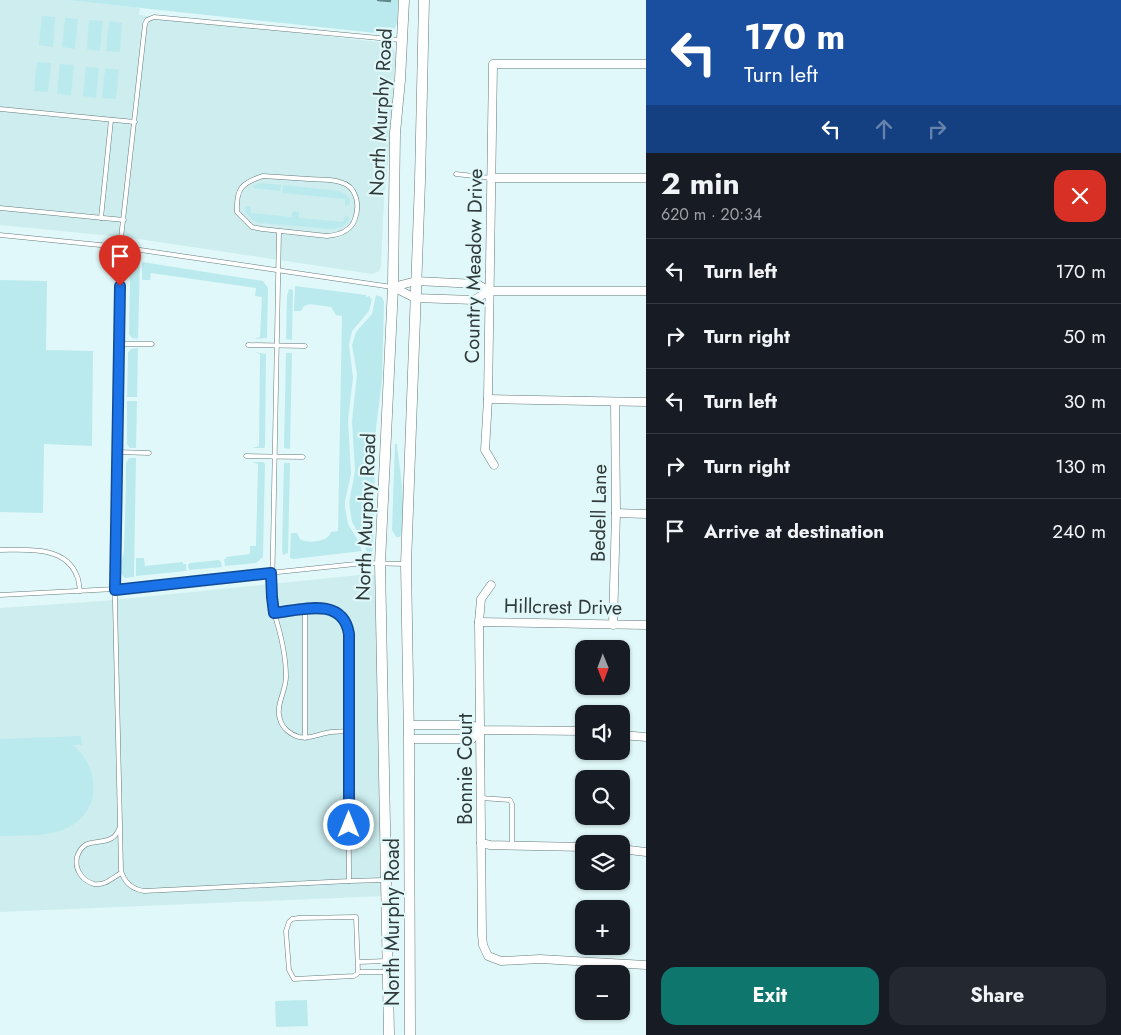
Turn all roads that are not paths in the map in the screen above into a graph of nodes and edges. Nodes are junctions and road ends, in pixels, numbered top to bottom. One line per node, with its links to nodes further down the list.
1 (404, 0): 3 (main road, North Murphy Road)
2 (424, 0): 18 (main road, North Murphy Road)
3 (402, 40): 7 (lane); 19 (main road, North Murphy Road)
4 (646, 64): 9 (street, Country Meadow Drive)
5 (0, 109): 6 (lane)
6 (111, 120): 7 (lane); 12 (lane)
7 (135, 122): 13 (lane)
8 (456, 174): 9 (lane)
9 (491, 178): 10 (street); 20 (street, Country Meadow Drive)
10 (646, 178)
11 (0, 208): 12 (lane)
12 (101, 218): 13 (lane)
13 (124, 220): 16 (lane)
14 (279, 231): 14 (lane); 17 (lane)
15 (0, 235): 16 (lane)
16 (120, 246): 17 (lane); 23 (lane)
17 (278, 269): 19 (lane); 26 (lane)
18 (416, 281): 19 (street); 20 (street); 22 (main road, North Murphy Road)
19 (393, 287): 22 (street); 40 (main road, North Murphy Road)
20 (489, 291): 21 (street); 22 (street); 28 (street, Country Meadow Drive)
21 (646, 291)
22 (415, 298): 41 (main road, North Murphy Road)
23 (118, 344): 24 (lane); 31 (lane)
24 (152, 344)
25 (248, 345): 26 (lane)
26 (276, 345): 27 (lane); 34 (lane)
27 (305, 346)
28 (488, 399): 29 (street); 36 (street, Country Meadow Drive)
29 (615, 402): 30 (street); 37 (street, Bedell Lane)
30 (646, 402)
31 (116, 452): 32 (lane); 44 (lane)
32 (149, 453)
33 (246, 456): 34 (lane)
34 (274, 456): 35 (lane); 42 (lane)
35 (303, 457)
36 (494, 465)
37 (616, 513): 38 (street); 50 (street, Bedell Lane)
38 (646, 514)
39 (0, 550): 45 (lane)
40 (380, 563): 41 (lane); 42 (lane); 68 (main road, North Murphy Road)
41 (406, 564): 52 (main road, North Murphy Road)
42 (271, 573): 44 (lane); 48 (lane)
43 (491, 585): 49 (street, Bonnie Court)
44 (115, 590): 45 (lane); 61 (lane)
45 (80, 591): 46 (lane)
46 (0, 595)
47 (305, 610): 48 (lane); 54 (lane); 58 (lane)
48 (274, 613): 58 (lane)
49 (479, 622): 50 (street, Hillcrest Drive); 53 (street, Bonnie Court)
50 (612, 624): 51 (street, Hillcrest Drive)
51 (646, 625)
52 (409, 725): 53 (street); 59 (main road, North Murphy Road)
53 (481, 730): 55 (street); 59 (street); 60 (street, Bonnie Court)
54 (349, 731): 58 (lane); 69 (lane)
55 (575, 731)
56 (630, 736): 57 (street)
57 (646, 737)
58 (305, 738)
59 (409, 739): 76 (main road, North Murphy Road)
60 (481, 798): 62 (street, Bonnie Court); 63 (lane)
61 (120, 827): 67 (lane); 67 (lane)
62 (481, 843): 63 (street); 72 (street, Bonnie Court)
63 (512, 845): 64 (street)
64 (575, 846)
65 (630, 850): 66 (street)
66 (646, 852)
67 (121, 873): 69 (lane)
68 (386, 879): 69 (lane); 70 (main road, North Murphy Road)
69 (349, 881)
70 (388, 961): 71 (lane); 74 (main road, North Murphy Road)
71 (358, 962): 73 (lane); 73 (lane)
72 (646, 965)
73 (358, 972): 74 (lane)
74 (389, 972): 75 (main road, North Murphy Road)
75 (389, 1035)
76 (410, 1035)

